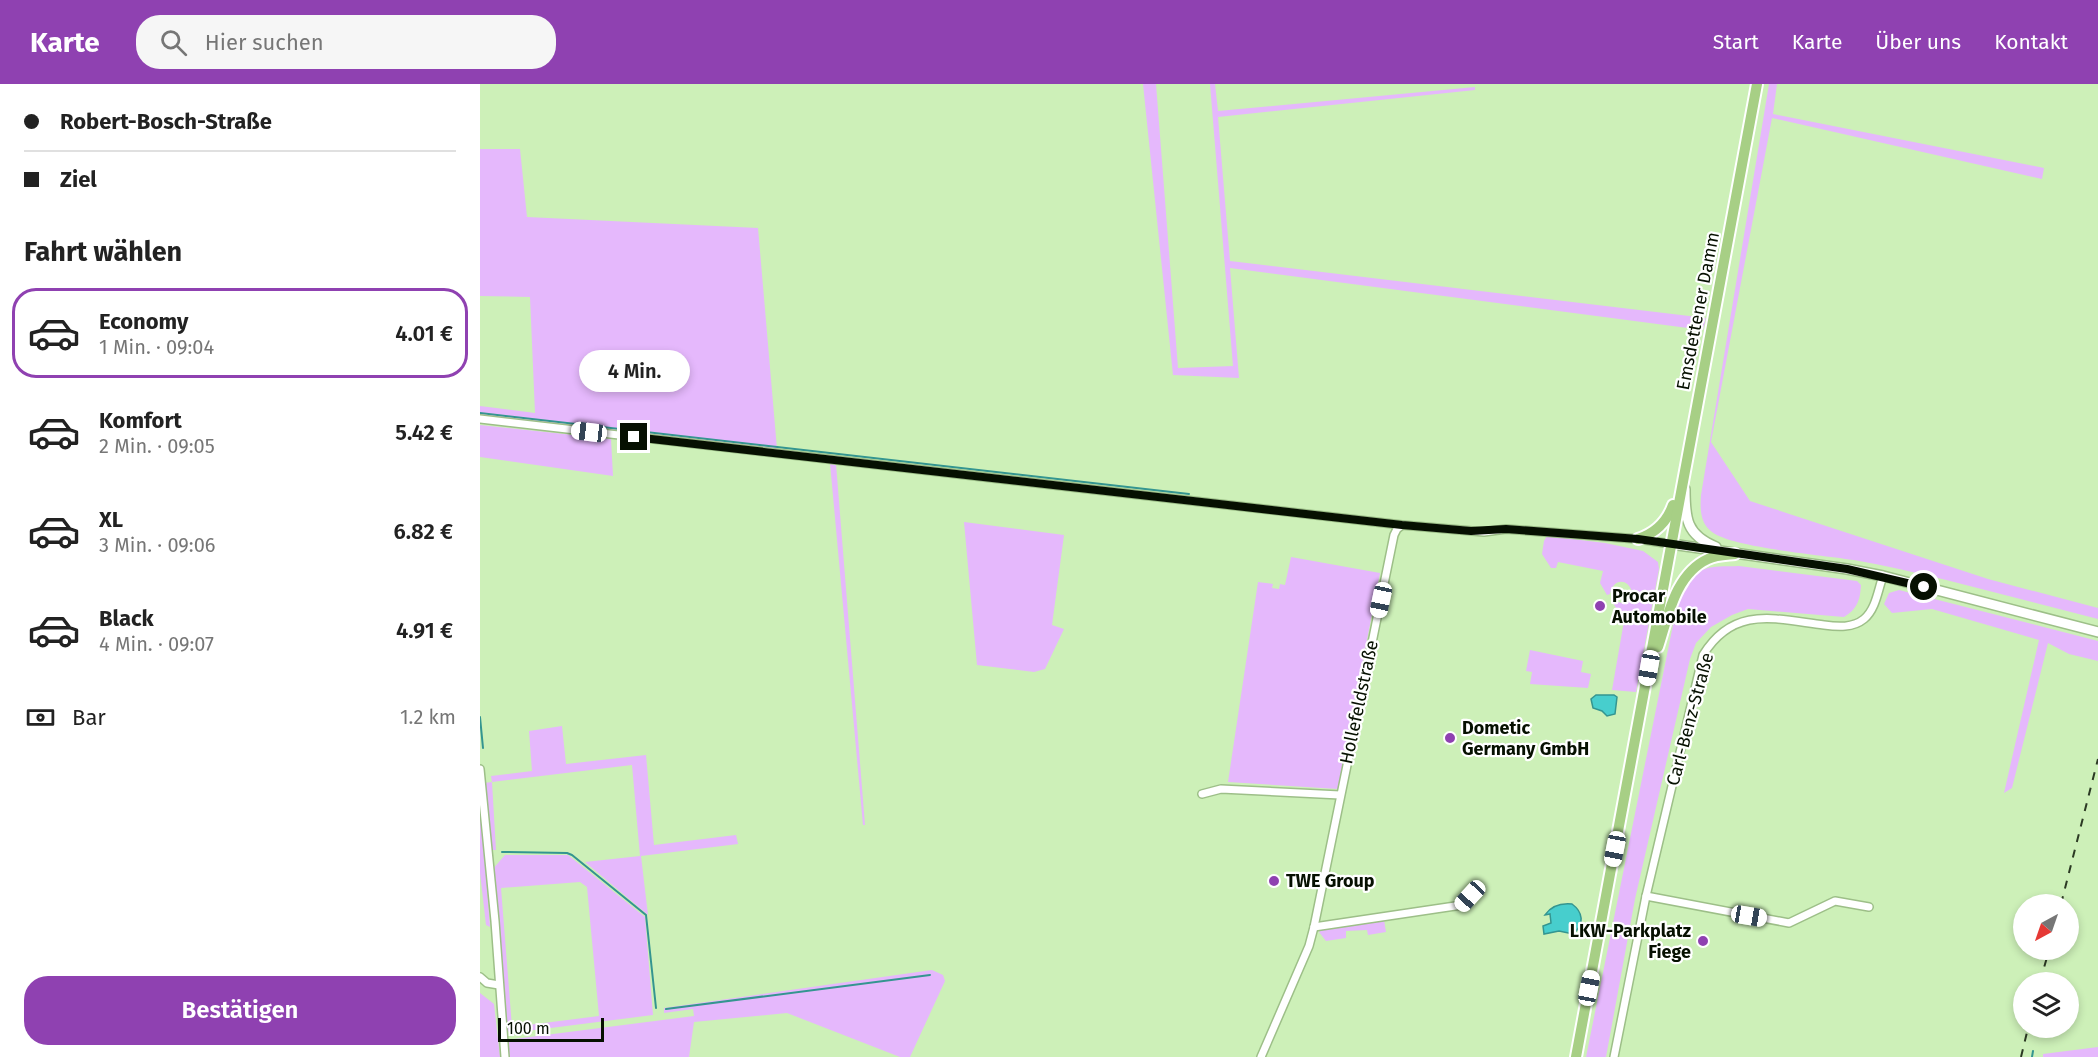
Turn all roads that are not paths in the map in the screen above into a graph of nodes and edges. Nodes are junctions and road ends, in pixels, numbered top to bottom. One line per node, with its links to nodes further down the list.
1 (1758, 84): 3 (main road, Emsdettener Damm)
2 (480, 419): 4 (street)
3 (1686, 467): 5 (main road); 6 (main road, Emsdettener Damm); 7 (street)
4 (1402, 525): 5 (street); 13 (street, Hollefeldstraße)
5 (1638, 539): 6 (street)
6 (1671, 544): 7 (street); 10 (main road, Emsdettener Damm)
7 (1736, 554): 8 (street); 10 (main road)
8 (1883, 576): 9 (street); 15 (street, Carl-Benz-Straße)
9 (2098, 632)
10 (1645, 687): 22 (main road)
11 (480, 769): 19 (street)
12 (1202, 794): 13 (street)
13 (1340, 795): 17 (street, Hollefeldstraße)
14 (1470, 896): 17 (street)
15 (1646, 896): 16 (street); 23 (street, Carl-Benz-Straße)
16 (1869, 907)
17 (1314, 927): 21 (street, Hollefeldstraße)
18 (480, 977): 19 (street)
19 (499, 985): 20 (street)
20 (505, 1057)
21 (1261, 1057)
22 (1576, 1057)
23 (1614, 1057)

